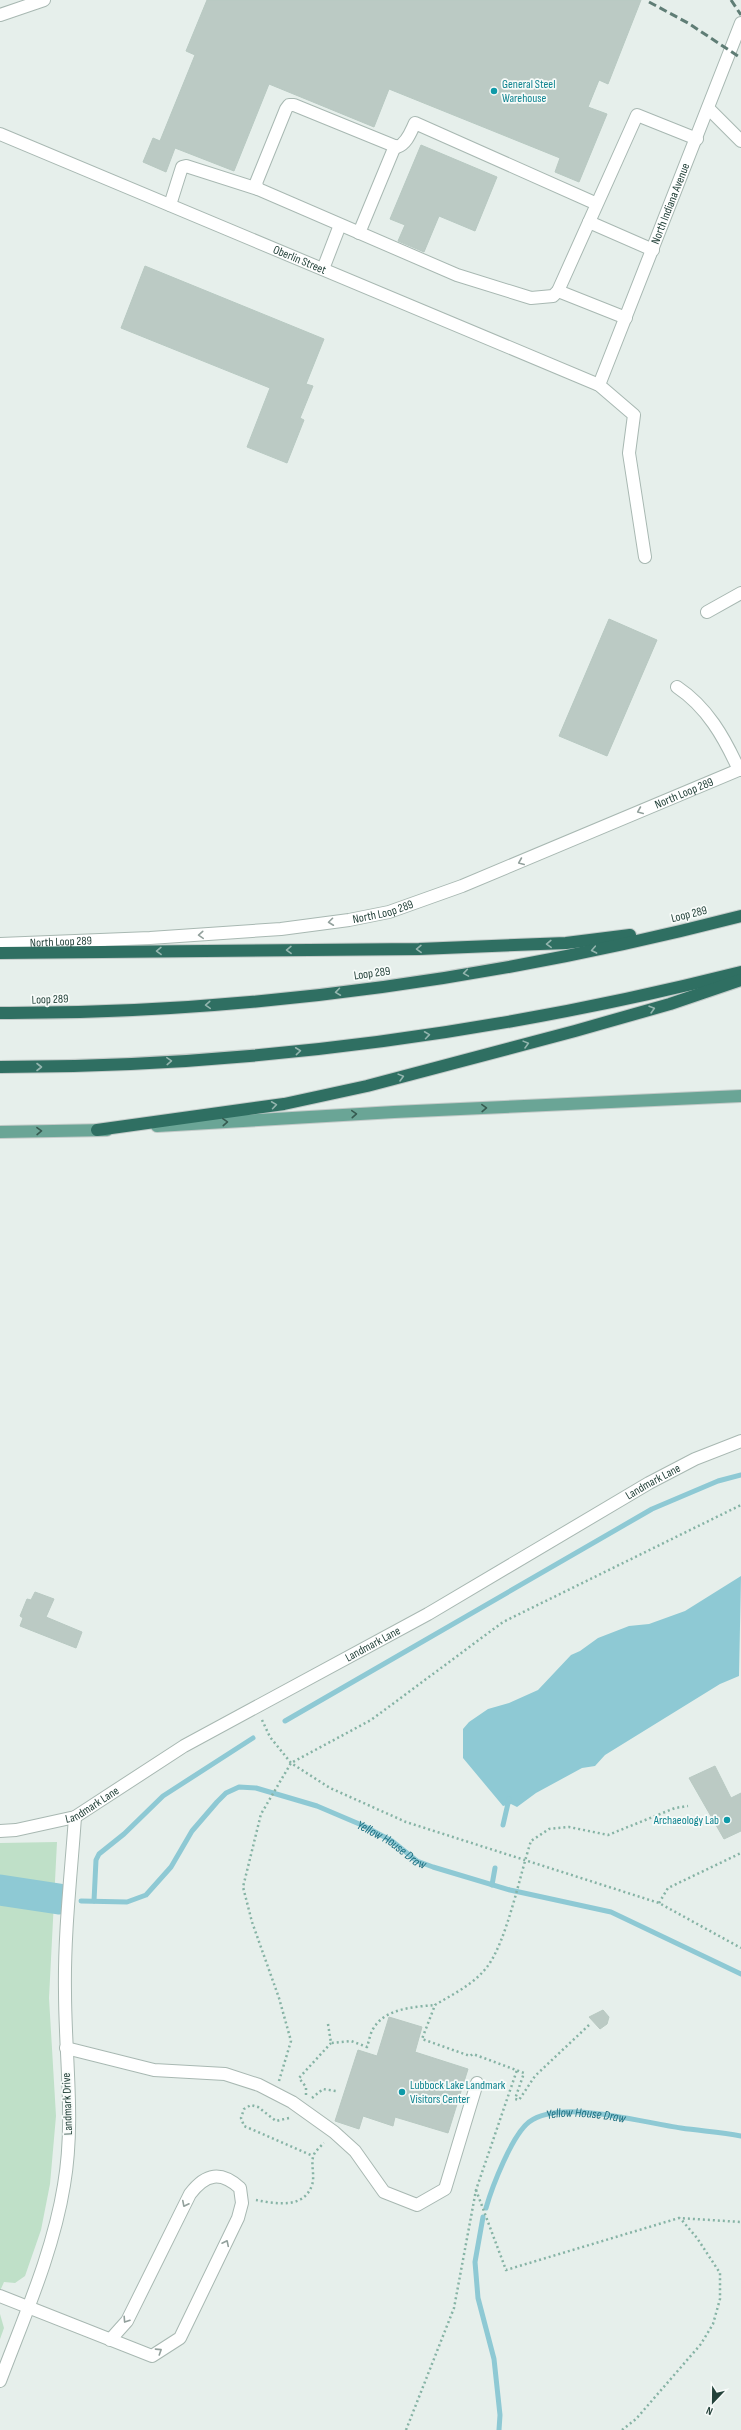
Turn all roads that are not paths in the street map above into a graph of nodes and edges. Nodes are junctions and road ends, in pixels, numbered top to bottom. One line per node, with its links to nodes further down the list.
1 (44, 0): 2 (street)
2 (0, 14)
3 (741, 23): 4 (street, North Indiana Avenue)
4 (709, 109): 6 (street, North Indiana Avenue); 7 (street)
5 (0, 134): 11 (street, Oberlin Street)
6 (697, 139): 10 (street); 15 (street, North Indiana Avenue)
7 (741, 141)
8 (395, 146): 9 (street); 10 (street); 14 (street)
9 (258, 189): 11 (street); 13 (street)
10 (597, 204): 12 (street)
11 (170, 205): 16 (street, Oberlin Street)
12 (589, 222): 15 (street); 17 (street)
13 (340, 225): 14 (street); 16 (street)
14 (359, 233): 17 (street)
15 (653, 250): 18 (street, North Indiana Avenue)
16 (323, 269): 19 (street, Oberlin Street)
17 (558, 291): 18 (street)
18 (626, 318): 19 (street, North Indiana Avenue)
19 (599, 385): 20 (street, Oberlin Street)
20 (645, 557)
21 (741, 592): 22 (street)
22 (707, 612)
23 (676, 687): 24 (street)
24 (740, 770): 27 (street, North Loop 289, one-way to 27)
25 (741, 916): 26 (highway, Loop 289)
26 (699, 926): 28 (highway, one-way to 28); 31 (highway, Loop 289, one-way to 31)
27 (0, 944)
28 (0, 953)
29 (741, 972): 32 (highway, one-way to 29)
30 (741, 980): 34 (highway, one-way to 30)
31 (0, 1013)
32 (0, 1067)
33 (741, 1096): 34 (main road, one-way to 33)
34 (97, 1130): 35 (main road, one-way to 34)
35 (0, 1132)
36 (741, 1441): 37 (street, Landmark Lane)
37 (75, 1816): 38 (street, Landmark Lane); 39 (street, Landmark Drive)
38 (0, 1831)
39 (66, 2048): 40 (street); 42 (street, Landmark Drive)
40 (477, 2083)
41 (0, 2296): 42 (street)
42 (28, 2307): 43 (street); 44 (street, Landmark Drive)
43 (110, 2340): 43 (street, one-way to 43)
44 (0, 2381)

